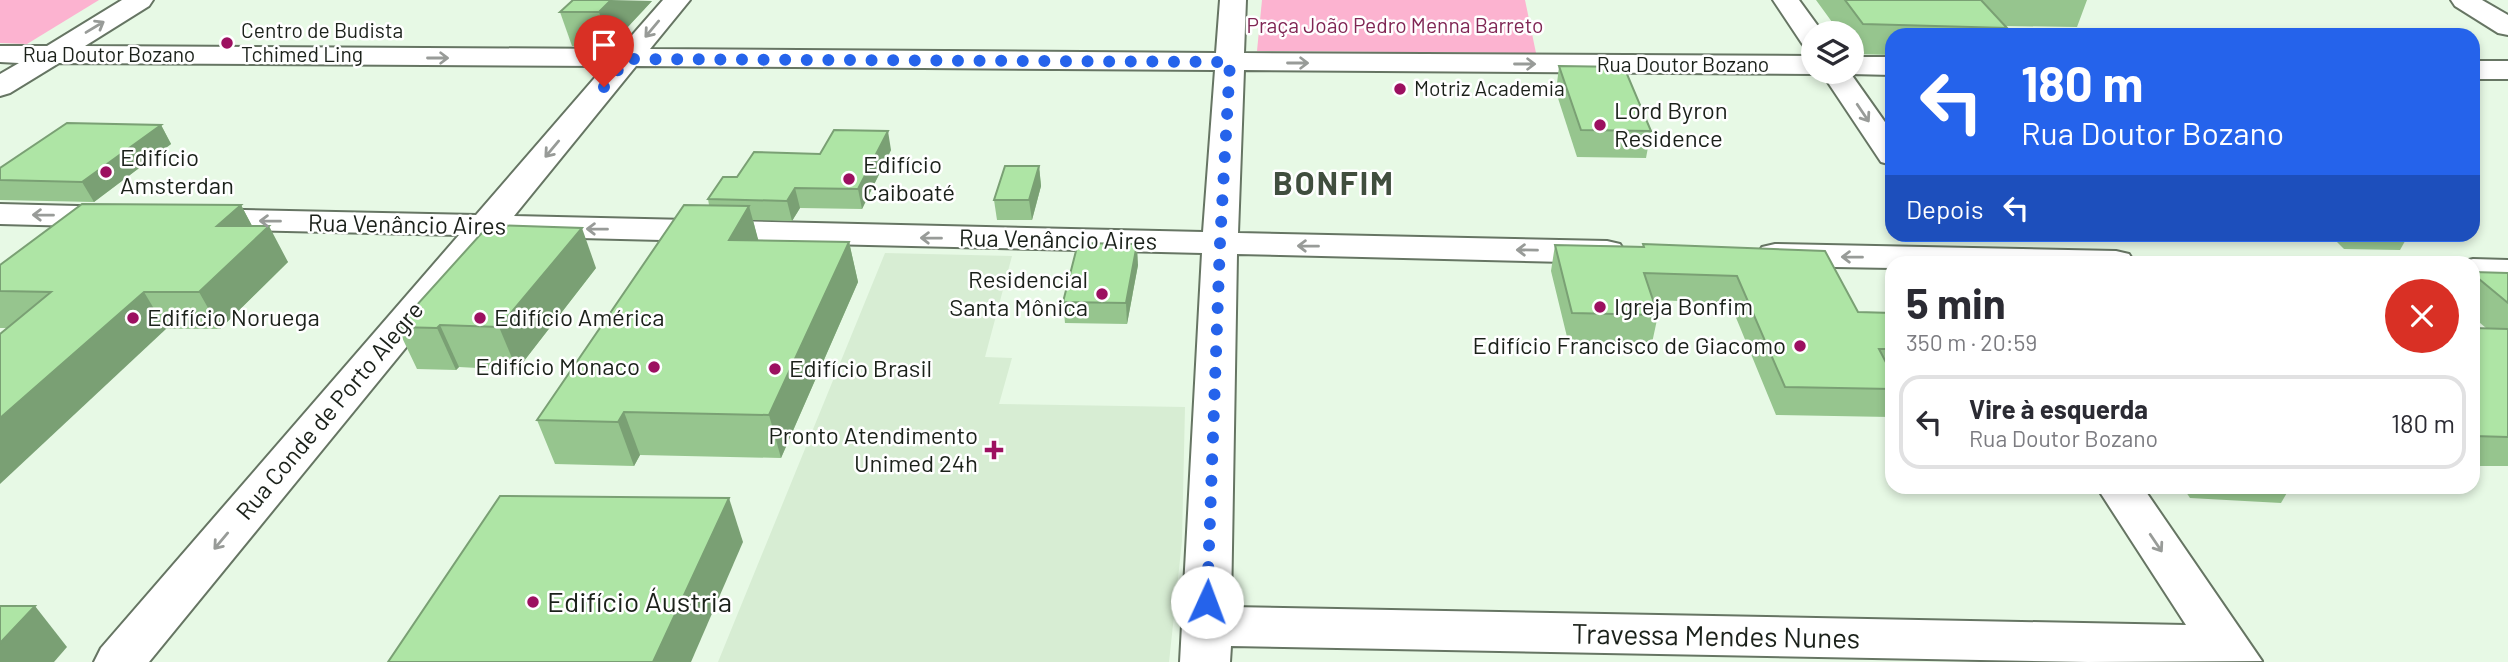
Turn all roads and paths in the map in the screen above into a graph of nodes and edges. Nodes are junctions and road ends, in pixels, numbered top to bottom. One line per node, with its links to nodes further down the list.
1 (140, 0): 9 (street, one-way to 1)
2 (677, 0): 10 (street, Rua Conde de Porto Alegre, one-way to 10)
3 (1233, 0): 11 (street)
4 (1786, 0): 6 (street)
5 (2464, 0): 7 (street)
6 (1801, 22)
7 (2508, 27)
8 (0, 54): 9 (street, Rua Doutor Bozano)
9 (51, 55): 10 (street, Rua Doutor Bozano, one-way to 10); 18 (street)
10 (627, 59): 11 (street, Rua Doutor Bozano); 21 (street, Rua Conde de Porto Alegre, one-way to 21)
11 (1230, 62): 12 (street, Rua Doutor Bozano, one-way to 12); 22 (street)
12 (1801, 65)
13 (1864, 66): 14 (street)
14 (1885, 66)
15 (2480, 70): 16 (street)
16 (2508, 70)
17 (1843, 84): 19 (street, one-way to 19)
18 (0, 87)
19 (1885, 145)
20 (0, 214): 21 (street, Rua Venâncio Aires, one-way to 20)
21 (486, 226): 22 (street, Rua Venâncio Aires, one-way to 21); 32 (street, Rua Conde de Porto Alegre, one-way to 32)
22 (1220, 243): 24 (street, Rua Venâncio Aires, one-way to 22); 30 (street)
23 (1958, 252): 25 (street, one-way to 25); 26 (street)
24 (1641, 253)
25 (1739, 255)
26 (2021, 256)
27 (2480, 270): 28 (street)
28 (2508, 271)
29 (2123, 494): 31 (street, one-way to 31)
30 (1205, 644): 31 (street, Travessa Mendes Nunes)
31 (2231, 653)
32 (119, 662)

